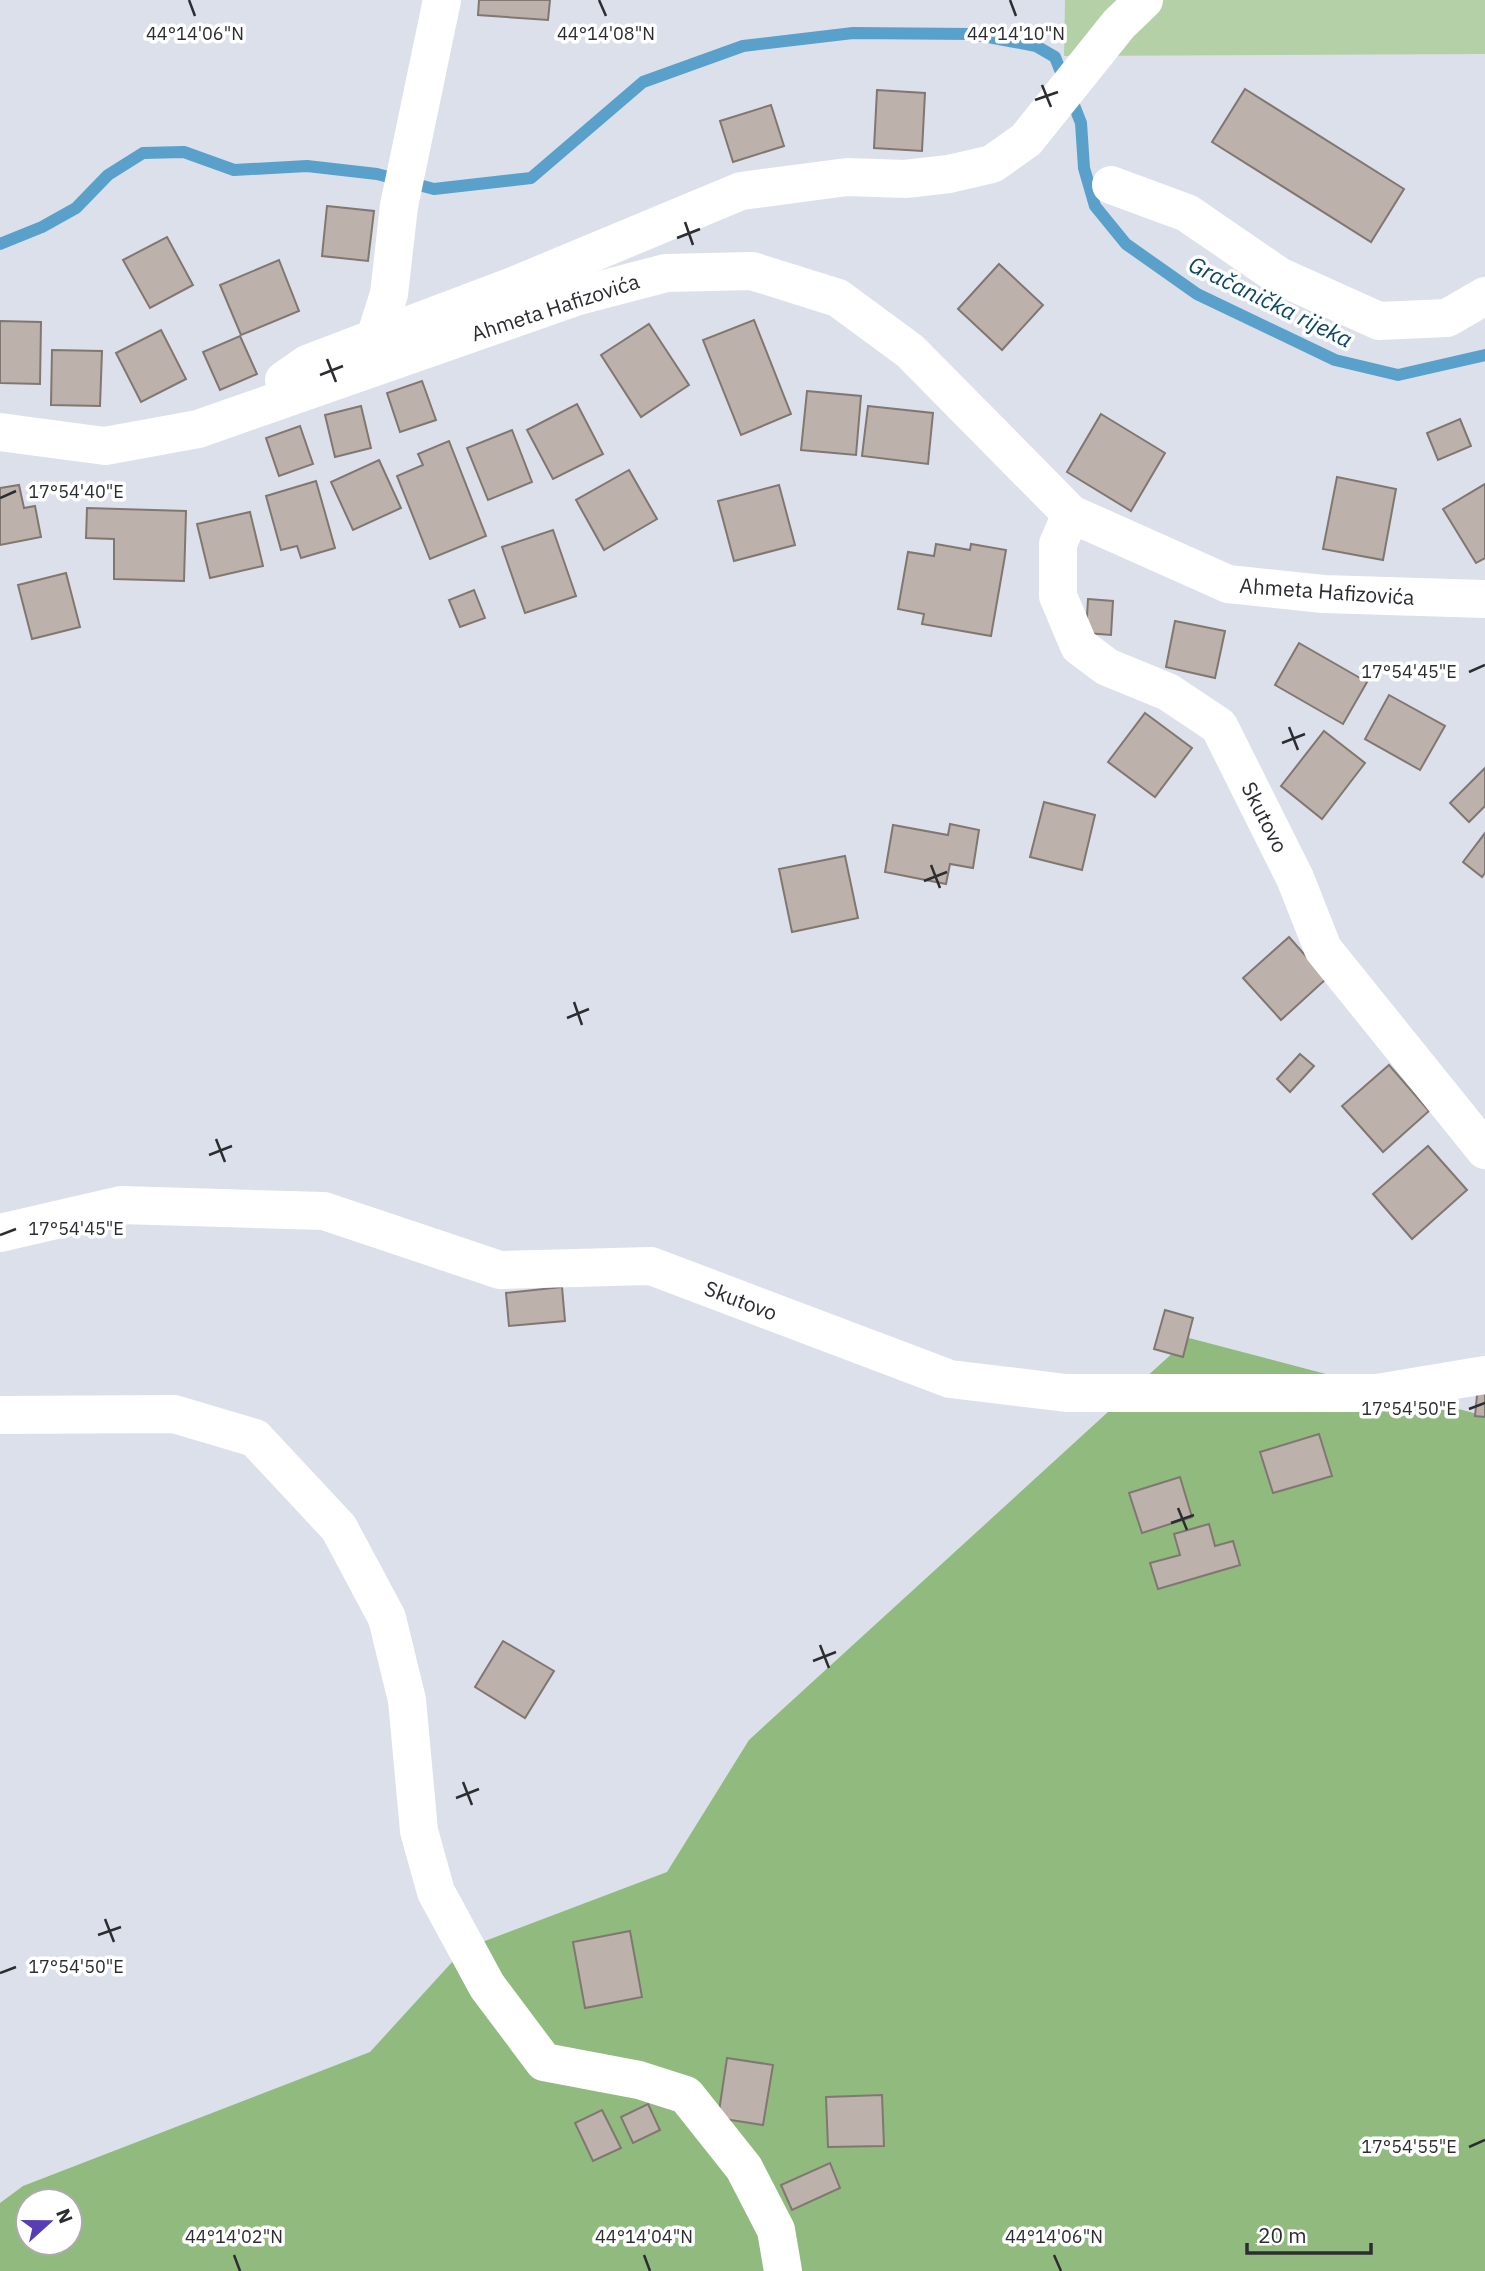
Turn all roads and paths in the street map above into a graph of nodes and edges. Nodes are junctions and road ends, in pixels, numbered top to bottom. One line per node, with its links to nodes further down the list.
1 (442, 0): 5 (street)
2 (1144, 0): 5 (street, Ahmeta Hafizovića)
3 (1111, 185): 4 (street)
4 (1485, 296)
5 (376, 338): 6 (street, Ahmeta Hafizovića)
6 (248, 413): 7 (street, Ahmeta Hafizovića); 8 (street, Ahmeta Hafizovića)
7 (0, 432)
8 (1071, 514): 9 (street, Ahmeta Hafizovića); 10 (street, Skutovo)
9 (1485, 599)
10 (1485, 1150)
11 (0, 1233): 12 (street, Skutovo)
12 (1485, 1375)
13 (0, 1415): 14 (street)
14 (783, 2271)

